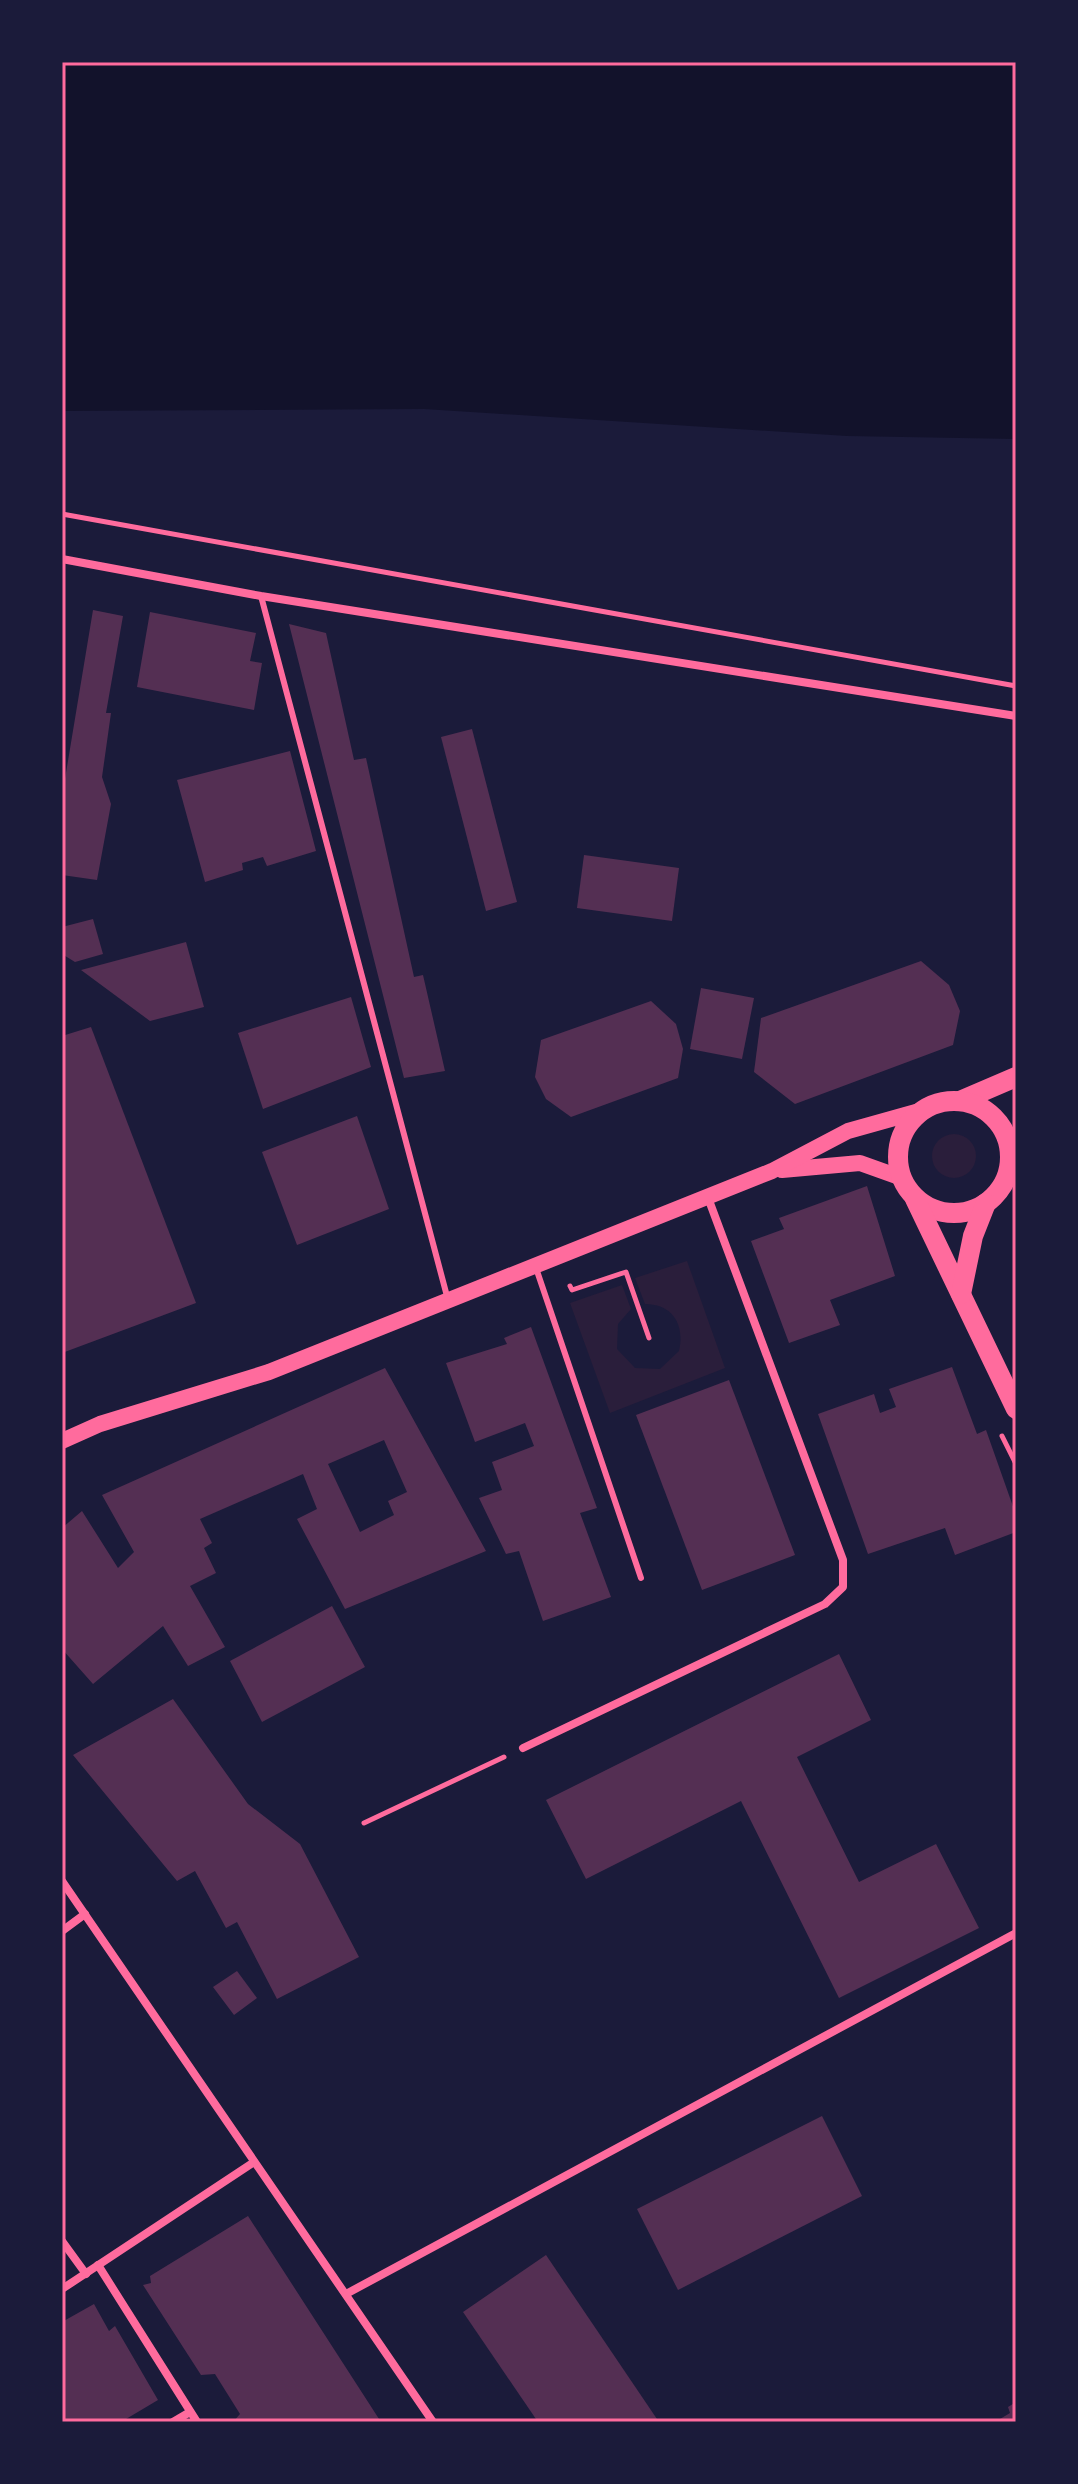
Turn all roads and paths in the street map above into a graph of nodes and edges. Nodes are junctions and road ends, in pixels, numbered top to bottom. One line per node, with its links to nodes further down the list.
1 (62, 514): 4 (path)
2 (62, 559): 3 (street)
3 (261, 596): 5 (street); 17 (lane)
4 (1016, 686)
5 (1016, 716)
6 (1016, 1077): 7 (main road)
7 (960, 1101): 8 (main road); 9 (main road)
8 (923, 1110): 10 (main road); 11 (main road)
9 (1013, 1145): 13 (main road)
10 (772, 1171): 11 (main road); 12 (main road)
11 (908, 1187): 13 (main road); 16 (main road)
12 (707, 1195): 14 (main road); 22 (street)
13 (986, 1203): 16 (main road)
14 (559, 1259): 15 (main road); 18 (path)
15 (536, 1268): 17 (main road); 21 (lane)
16 (961, 1294): 19 (main road)
17 (448, 1300): 20 (main road)
18 (649, 1338)
19 (1016, 1409)
20 (62, 1441)
21 (641, 1578)
22 (523, 1748): 23 (path)
23 (364, 1823)
24 (62, 1881): 25 (street)
25 (85, 1914): 26 (street); 28 (street)
26 (62, 1931)
27 (1016, 1933): 33 (street)
28 (254, 2162): 30 (street); 33 (street)
29 (62, 2241): 31 (street)
30 (98, 2265): 31 (street); 34 (street)
31 (86, 2274): 32 (street)
32 (62, 2289)
33 (346, 2294): 37 (street)
34 (190, 2412): 35 (street); 36 (street)
35 (173, 2422)
36 (197, 2422)
37 (433, 2422)

